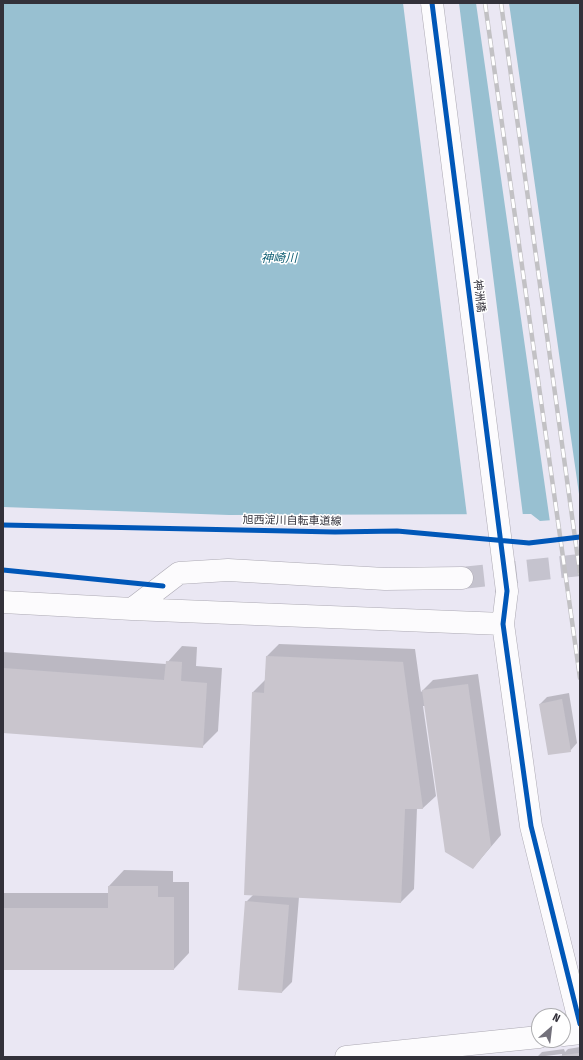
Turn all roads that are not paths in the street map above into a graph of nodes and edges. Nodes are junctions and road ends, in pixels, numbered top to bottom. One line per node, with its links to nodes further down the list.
1 (432, 3): 5 (street, 神洲橋, bridge)
2 (462, 578): 4 (street)
3 (3, 602): 4 (street)
4 (132, 609): 5 (street)
5 (503, 624): 6 (street, 神洲橋)
6 (580, 1024)
7 (531, 1039): 8 (street)
8 (493, 1050): 9 (street)
9 (346, 1057)

